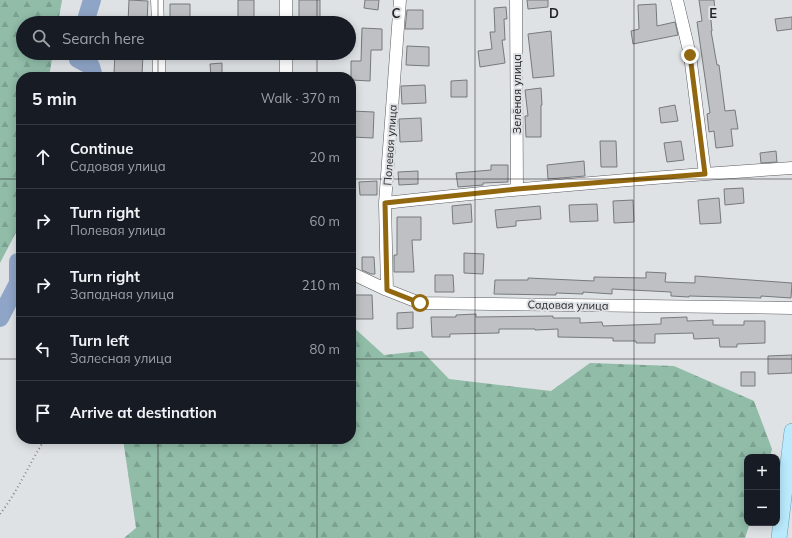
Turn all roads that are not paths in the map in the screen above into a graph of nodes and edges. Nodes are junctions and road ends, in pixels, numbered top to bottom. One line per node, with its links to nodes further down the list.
1 (157, 0): 6 (street)
2 (286, 0): 7 (street)
3 (400, 0): 15 (street, Полевая улица)
4 (516, 0): 14 (street, Зелёная улица)
5 (677, 0): 13 (street)
6 (158, 16)
7 (286, 16)
8 (159, 60): 10 (street)
9 (286, 60): 11 (street)
10 (159, 72)
11 (286, 72)
12 (792, 168): 13 (street)
13 (705, 174): 14 (street)
14 (517, 189): 15 (street)
15 (385, 203): 17 (street, Полевая улица)
16 (356, 275): 17 (street, Садовая улица)
17 (387, 290): 18 (street, Садовая улица)
18 (792, 308)
19 (792, 431): 20 (main road)
20 (791, 449): 21 (main road)
21 (779, 538)

